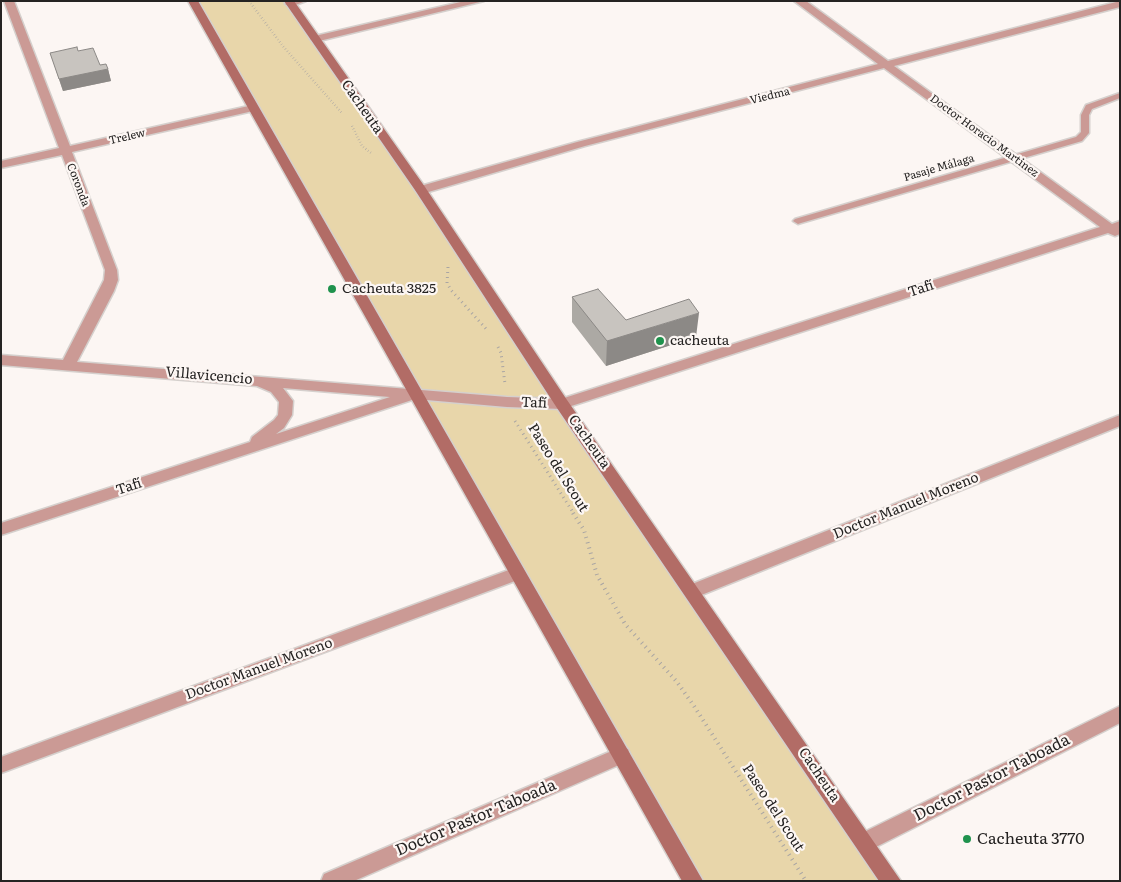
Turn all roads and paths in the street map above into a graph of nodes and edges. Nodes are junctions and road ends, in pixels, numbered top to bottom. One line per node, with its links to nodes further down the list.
1 (9, 1): 14 (street, Coronda)
2 (193, 1): 11 (street)
3 (249, 1): 12 (path)
4 (479, 1): 8 (street)
5 (799, 1): 9 (street, Doctor Horacio Martinez)
6 (293, 2): 8 (street, Cacheuta)
7 (1120, 4): 9 (street, Viedma)
8 (315, 39): 18 (street, Cacheuta)
9 (886, 66): 16 (street, Doctor Horacio Martinez); 18 (street, Viedma)
10 (1120, 95): 16 (lane, Pasaje Málaga)
11 (254, 108): 14 (street, Trelew); 27 (street)
12 (344, 115)
13 (348, 120): 15 (path)
14 (66, 151): 17 (street, Trelew); 25 (street, Coronda)
15 (372, 154)
16 (1014, 158): 19 (lane, Pasaje Málaga); 20 (street, Doctor Horacio Martinez)
17 (1, 165)
18 (422, 190): 29 (street, Cacheuta)
19 (798, 221)
20 (1116, 229): 29 (street, Tafí)
21 (448, 264): 22 (path)
22 (490, 334)
23 (495, 341): 28 (path, Paseo del Scout)
24 (1, 360): 25 (street, Villavicencio)
25 (68, 365): 26 (street, Villavicencio)
26 (258, 380): 27 (street, Villavicencio); 31 (street)
27 (416, 394): 28 (street, Tafí); 31 (street, Tafí); 33 (street)
28 (507, 402): 29 (street, Tafí); 41 (path, Paseo del Scout)
29 (562, 404): 34 (street, Cacheuta)
30 (1120, 420): 34 (street, Doctor Manuel Moreno)
31 (248, 448): 32 (street, Tafí)
32 (1, 529)
33 (517, 573): 36 (street); 37 (street, Doctor Manuel Moreno)
34 (693, 591): 38 (street, Cacheuta)
35 (1120, 714): 38 (street, Doctor Pastor Taboada)
36 (621, 755): 39 (street, Doctor Pastor Taboada); 40 (street)
37 (1, 765)
38 (865, 842): 42 (street, Cacheuta)
39 (331, 881)
40 (693, 881)
41 (806, 881)
42 (892, 881)

